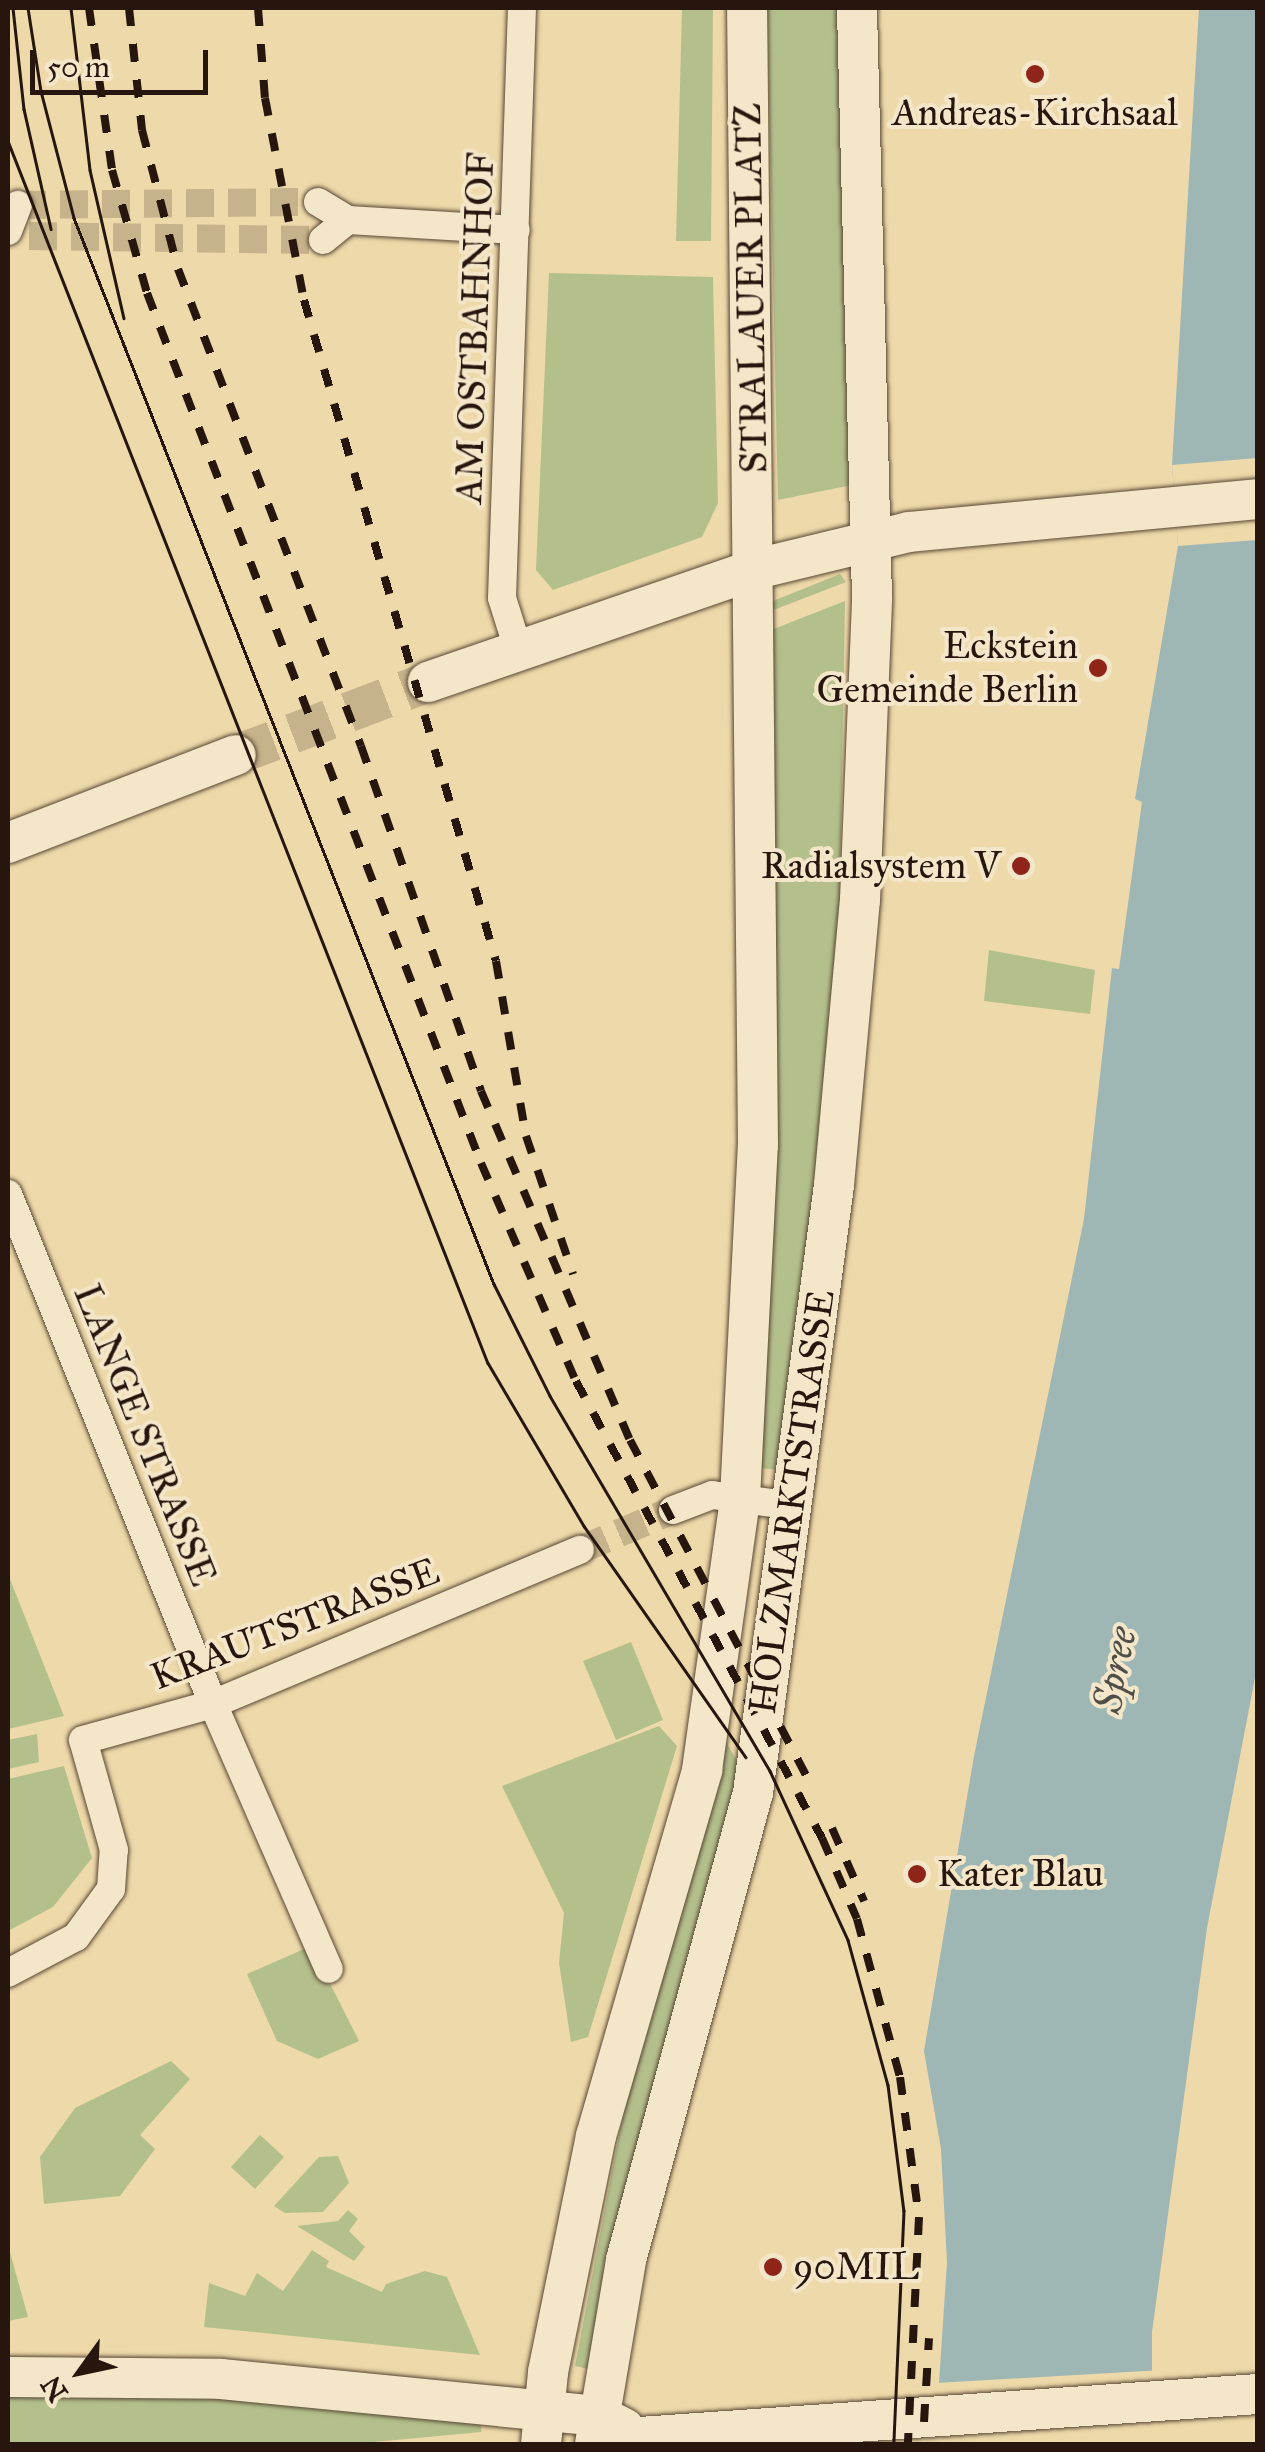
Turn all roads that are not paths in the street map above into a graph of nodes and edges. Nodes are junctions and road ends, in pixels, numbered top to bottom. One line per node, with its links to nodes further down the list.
1 (522, 8): 6 (street, AM OSTBAHNHOF)
2 (748, 8): 10 (main road, STRALAUER PLATZ)
3 (857, 8): 9 (main road)
4 (318, 202): 5 (street)
5 (348, 220): 6 (street); 7 (street)
6 (516, 230): 11 (street, AM OSTBAHNHOF)
7 (323, 240)
8 (1258, 499): 9 (main road)
9 (872, 541): 10 (main road); 17 (main road, HOLZMARKTSTRASSE)
10 (756, 569): 11 (main road); 16 (main road, HOLZMARKTSTRASSE)
11 (518, 650): 12 (main road)
12 (428, 682)
13 (236, 755): 14 (main road)
14 (8, 843)
15 (8, 1194): 20 (street, LANGE STRASSE)
16 (740, 1498): 17 (street); 18 (street); 25 (main road, HOLZMARKTSTRASSE)
17 (794, 1506): 26 (main road, HOLZMARKTSTRASSE)
18 (673, 1510)
19 (580, 1550): 20 (street, KRAUTSTRASSE)
20 (214, 1704): 21 (street, LANGE STRASSE); 22 (street, KRAUTSTRASSE)
21 (330, 1969)
22 (8, 1973)
23 (8, 2377): 25 (main road)
24 (1258, 2394): 26 (main road)
25 (542, 2428): 26 (main road)
26 (613, 2436)

